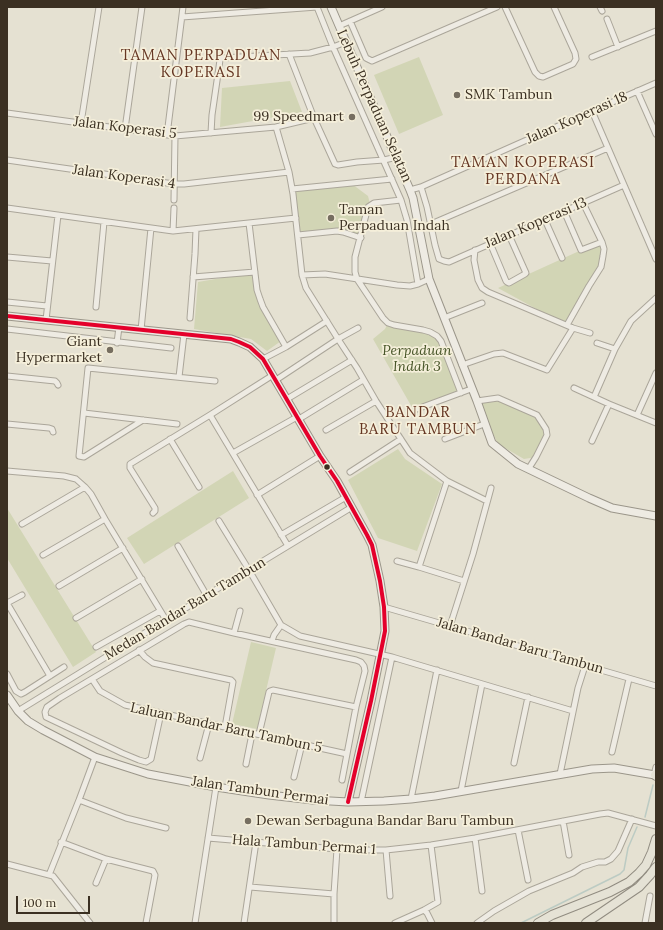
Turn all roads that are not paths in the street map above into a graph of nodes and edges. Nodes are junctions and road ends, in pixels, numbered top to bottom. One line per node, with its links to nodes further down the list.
1 (99, 7): 25 (street)
2 (142, 7): 27 (street)
3 (183, 7): 10 (street)
4 (317, 7): 10 (street); 16 (street)
5 (331, 7): 13 (street, Lebuh Perpaduan Selatan)
6 (382, 7): 12 (street)
7 (497, 7): 12 (street)
8 (505, 7): 9 (street)
9 (554, 7)
10 (182, 17): 30 (street)
11 (607, 19): 17 (street)
12 (350, 21): 13 (street)
13 (339, 26): 15 (street, Lebuh Perpaduan Selatan)
14 (656, 31): 17 (street)
15 (346, 42): 16 (street); 33 (street, Lebuh Perpaduan Selatan)
16 (333, 47): 18 (street); 35 (street)
17 (618, 47): 19 (street)
18 (289, 54): 24 (street); 28 (street)
19 (592, 57)
20 (656, 83): 21 (street, Jalan Koperasi 18)
21 (637, 91): 22 (street, Jalan Koperasi 18); 29 (street)
22 (592, 111): 32 (street); 40 (street, Jalan Koperasi 18)
23 (7, 113): 25 (street, Jalan Koperasi 5)
24 (314, 118): 26 (street, Jalan Koperasi 5); 35 (street)
25 (81, 123): 27 (street, Jalan Koperasi 5)
26 (276, 127): 28 (street, Jalan Koperasi 5); 36 (street)
27 (125, 129): 30 (street, Jalan Koperasi 5)
28 (212, 133): 31 (street, Jalan Koperasi 5)
29 (656, 134)
30 (167, 135): 31 (street, Jalan Koperasi 5)
31 (175, 136): 38 (street)
32 (608, 148): 39 (street); 54 (street)
33 (397, 158): 35 (street); 42 (street, Lebuh Perpaduan Selatan)
34 (7, 160): 38 (street, Jalan Koperasi 4)
35 (384, 160): 37 (street)
36 (289, 172): 38 (street, Jalan Koperasi 4); 41 (street)
37 (392, 179): 41 (street); 44 (street)
38 (174, 184): 43 (street)
39 (624, 185): 45 (street, Jalan Koperasi 13); 66 (street)
40 (421, 187): 42 (street, Jalan Koperasi 18); 54 (street)
41 (292, 189): 50 (street)
42 (410, 190): 72 (street, Lebuh Perpaduan Selatan)
43 (174, 200)
44 (401, 200): 60 (street); 73 (street)
45 (583, 203): 48 (street, Jalan Koperasi 13); 61 (street)
46 (7, 208): 49 (street)
47 (174, 208): 57 (street)
48 (564, 212): 51 (street, Jalan Koperasi 13); 61 (street)
49 (58, 215): 52 (street); 67 (street)
50 (296, 218): 53 (street); 58 (street)
51 (545, 220): 59 (street, Jalan Koperasi 13); 65 (street)
52 (104, 222): 55 (street); 78 (street)
53 (249, 223): 56 (street); 68 (street)
54 (431, 224): 63 (street, Jalan Koperasi 13)
55 (151, 228): 57 (street); 89 (street)
56 (196, 229): 57 (street); 70 (street)
57 (173, 231)
58 (298, 235): 60 (street); 69 (street)
59 (509, 235): 62 (street, Jalan Koperasi 13); 62 (street)
60 (361, 238): 71 (street)
61 (602, 242): 84 (street)
62 (490, 243): 63 (street, Jalan Koperasi 13)
63 (475, 250): 84 (street)
64 (7, 257): 67 (street)
65 (562, 258)
66 (656, 259)
67 (52, 261): 77 (street)
68 (255, 272): 70 (street); 95 (street)
69 (302, 275): 71 (street); 83 (street)
70 (193, 277): 80 (street)
71 (357, 279): 73 (street); 110 (street)
72 (429, 279): 73 (street); 81 (street, Lebuh Perpaduan Selatan)
73 (418, 284)
74 (656, 298): 97 (street)
75 (7, 302): 77 (street)
76 (482, 303): 81 (street)
77 (47, 306): 82 (street)
78 (96, 307)
79 (7, 317): 82 (street)
80 (190, 318)
81 (444, 318): 100 (street, Lebuh Perpaduan Selatan)
82 (46, 320): 85 (street)
83 (327, 321): 92 (street); 95 (street)
84 (567, 325): 87 (street)
85 (119, 328): 89 (street); 93 (street)
86 (358, 328): 92 (street)
87 (573, 328): 90 (street); 100 (street)
88 (7, 329): 93 (street)
89 (140, 330): 91 (street)
90 (590, 333)
91 (184, 334): 98 (street); 103 (street)
92 (338, 340): 99 (street); 104 (street)
93 (118, 343): 96 (street)
94 (597, 343): 97 (street)
95 (286, 347): 98 (street)
96 (171, 348)
97 (615, 349): 111 (street)
98 (263, 359): 104 (street)
99 (352, 360): 105 (street); 112 (street)
100 (462, 365): 109 (street, Lebuh Perpaduan Selatan)
101 (656, 373): 119 (street)
102 (7, 376): 107 (street)
103 (179, 377): 106 (street); 117 (street)
104 (274, 377): 112 (street); 118 (street)
105 (363, 380): 113 (street); 120 (street)
106 (215, 381)
107 (58, 385)
108 (574, 388): 111 (street)
109 (471, 390): 110 (street); 114 (street, Lebuh Perpaduan Selatan)
110 (461, 393): 116 (street)
111 (594, 397): 115 (street)
112 (287, 399): 120 (street)
113 (376, 401): 126 (street); 129 (street)
114 (476, 401): 125 (street, Lebuh Perpaduan Selatan); 134 (street)
115 (609, 404): 119 (street); 131 (street)
116 (417, 409)
117 (84, 413): 121 (street); 121 (street)
118 (210, 415): 128 (street); 132 (street)
119 (638, 415): 122 (street)
120 (298, 418): 132 (street); 133 (street)
121 (143, 420): 124 (street)
122 (656, 423)
123 (7, 424): 127 (street)
124 (177, 424)
125 (484, 424): 130 (street); 134 (street, Lebuh Perpaduan Selatan)
126 (326, 430)
127 (53, 432)
128 (170, 439): 139 (street); 145 (street)
129 (401, 439): 136 (street); 137 (street)
130 (445, 439)
131 (592, 441)
132 (234, 453): 141 (street)
133 (320, 456): 141 (street); 142 (street)
134 (529, 468): 146 (street, Lebuh Perpaduan Selatan)
135 (7, 470): 138 (street)
136 (350, 472)
137 (447, 481): 143 (street); 156 (street)
138 (85, 487): 147 (street); 149 (street)
139 (199, 487)
140 (491, 488): 143 (street)
141 (257, 495): 150 (street)
142 (346, 496): 144 (street); 150 (street)
143 (487, 501): 159 (street)
144 (352, 507): 152 (street, Medan Bandar Baru Tambun); 164 (street)
145 (154, 513)
146 (656, 516)
147 (105, 519): 153 (street); 154 (street)
148 (219, 521): 157 (street)
149 (22, 524)
150 (281, 535): 152 (street)
151 (178, 546): 162 (street)
152 (288, 546): 157 (street, Medan Bandar Baru Tambun)
153 (123, 548): 158 (street); 160 (street)
154 (43, 555)
155 (397, 561): 156 (street)
156 (419, 566): 159 (street)
157 (249, 570): 162 (street, Medan Bandar Baru Tambun); 169 (street)
158 (142, 579): 165 (street); 167 (street)
159 (464, 581): 170 (street)
160 (59, 586)
161 (22, 595): 163 (street)
162 (206, 596): 168 (street, Medan Bandar Baru Tambun)
163 (7, 603): 181 (street)
164 (384, 607): 170 (street, Jalan Bandar Baru Tambun); 175 (street)
165 (160, 611): 168 (street); 173 (street)
166 (240, 611): 171 (street)
167 (76, 618)
168 (166, 620): 189 (street, Medan Bandar Baru Tambun)
169 (281, 625): 172 (street); 175 (street)
170 (450, 626): 177 (street, Jalan Bandar Baru Tambun)
171 (234, 633): 172 (street); 174 (street)
172 (272, 641): 188 (street)
173 (96, 647)
174 (139, 650): 182 (street); 193 (street)
175 (381, 654): 176 (street); 211 (street)
176 (392, 657): 179 (street); 212 (street)
177 (585, 666): 183 (street, Jalan Bandar Baru Tambun); 190 (street)
178 (64, 667): 181 (street)
179 (437, 670): 184 (street); 209 (street)
180 (7, 674): 181 (street)
181 (50, 676)
182 (92, 679): 191 (street, Laluan Bandar Baru Tambun 5); 191 (street)
183 (628, 679): 185 (street, Jalan Bandar Baru Tambun); 197 (street)
184 (482, 684): 187 (street); 208 (street)
185 (656, 686)
186 (7, 695): 189 (street, Jalan Tambun Permai)
187 (528, 697): 190 (street); 201 (street)
188 (356, 707): 195 (street); 198 (street)
189 (18, 711): 199 (street, Jalan Tambun Permai)
190 (573, 711): 204 (street)
191 (161, 713): 192 (street, Laluan Bandar Baru Tambun 5)
192 (209, 724): 193 (street, Laluan Bandar Baru Tambun 5); 200 (street)
193 (225, 728): 194 (street, Laluan Bandar Baru Tambun 5)
194 (252, 734): 195 (street, Laluan Bandar Baru Tambun 5); 202 (street)
195 (259, 734): 196 (street, Laluan Bandar Baru Tambun 5)
196 (302, 744): 198 (street, Laluan Bandar Baru Tambun 5); 205 (street)
197 (612, 752)
198 (347, 754): 206 (street)
199 (95, 758): 207 (street, Jalan Tambun Permai); 210 (street)
200 (200, 758)
201 (514, 763)
202 (246, 764)
203 (655, 773): 204 (street, Jalan Tambun Permai)
204 (560, 774): 208 (street, Jalan Tambun Permai)
205 (294, 778)
206 (342, 780)
207 (216, 787): 211 (street, Jalan Tambun Permai); 218 (street)
208 (461, 791): 209 (street, Jalan Tambun Permai)
209 (411, 799): 212 (street, Jalan Tambun Permai)
210 (79, 800): 216 (street); 221 (street)
211 (348, 802): 212 (street, Jalan Tambun Permai)
212 (361, 802)
213 (632, 819): 214 (street, Hala Tambun Permai 1); 215 (street, Hala Tambun Permai 1); 247 (street)
214 (563, 822): 217 (street, Hala Tambun Permai 1); 226 (street)
215 (656, 826)
216 (166, 828)
217 (518, 830): 219 (street, Hala Tambun Permai 1); 231 (street)
218 (208, 838): 222 (street, Hala Tambun Permai 1); 242 (street)
219 (475, 838): 223 (street, Hala Tambun Permai 1); 234 (street)
220 (656, 839): 238 (main road)
221 (61, 842): 227 (street); 230 (street)
222 (256, 842): 224 (street, Hala Tambun Permai 1); 233 (street)
223 (431, 845): 225 (street, Hala Tambun Permai 1); 239 (street)
224 (337, 849): 225 (street, Hala Tambun Permai 1); 235 (street)
225 (386, 850): 236 (street)
226 (569, 855)
227 (106, 859): 232 (street); 241 (street)
228 (7, 864): 230 (street)
229 (656, 867): 250 (main road)
230 (49, 874): 240 (street)
231 (528, 880)
232 (96, 883)
233 (250, 887): 235 (street); 243 (street)
234 (482, 891)
235 (334, 894): 244 (street)
236 (390, 896)
237 (650, 896): 251 (street)
238 (567, 909): 248 (main road); 249 (main road)
239 (424, 910): 245 (street); 246 (street)
240 (90, 923)
241 (146, 923)
242 (195, 923)
243 (244, 923)
244 (334, 923)
245 (395, 923)
246 (432, 923)
247 (477, 923)
248 (538, 923)
249 (554, 923)
250 (586, 923)
251 (645, 923)

